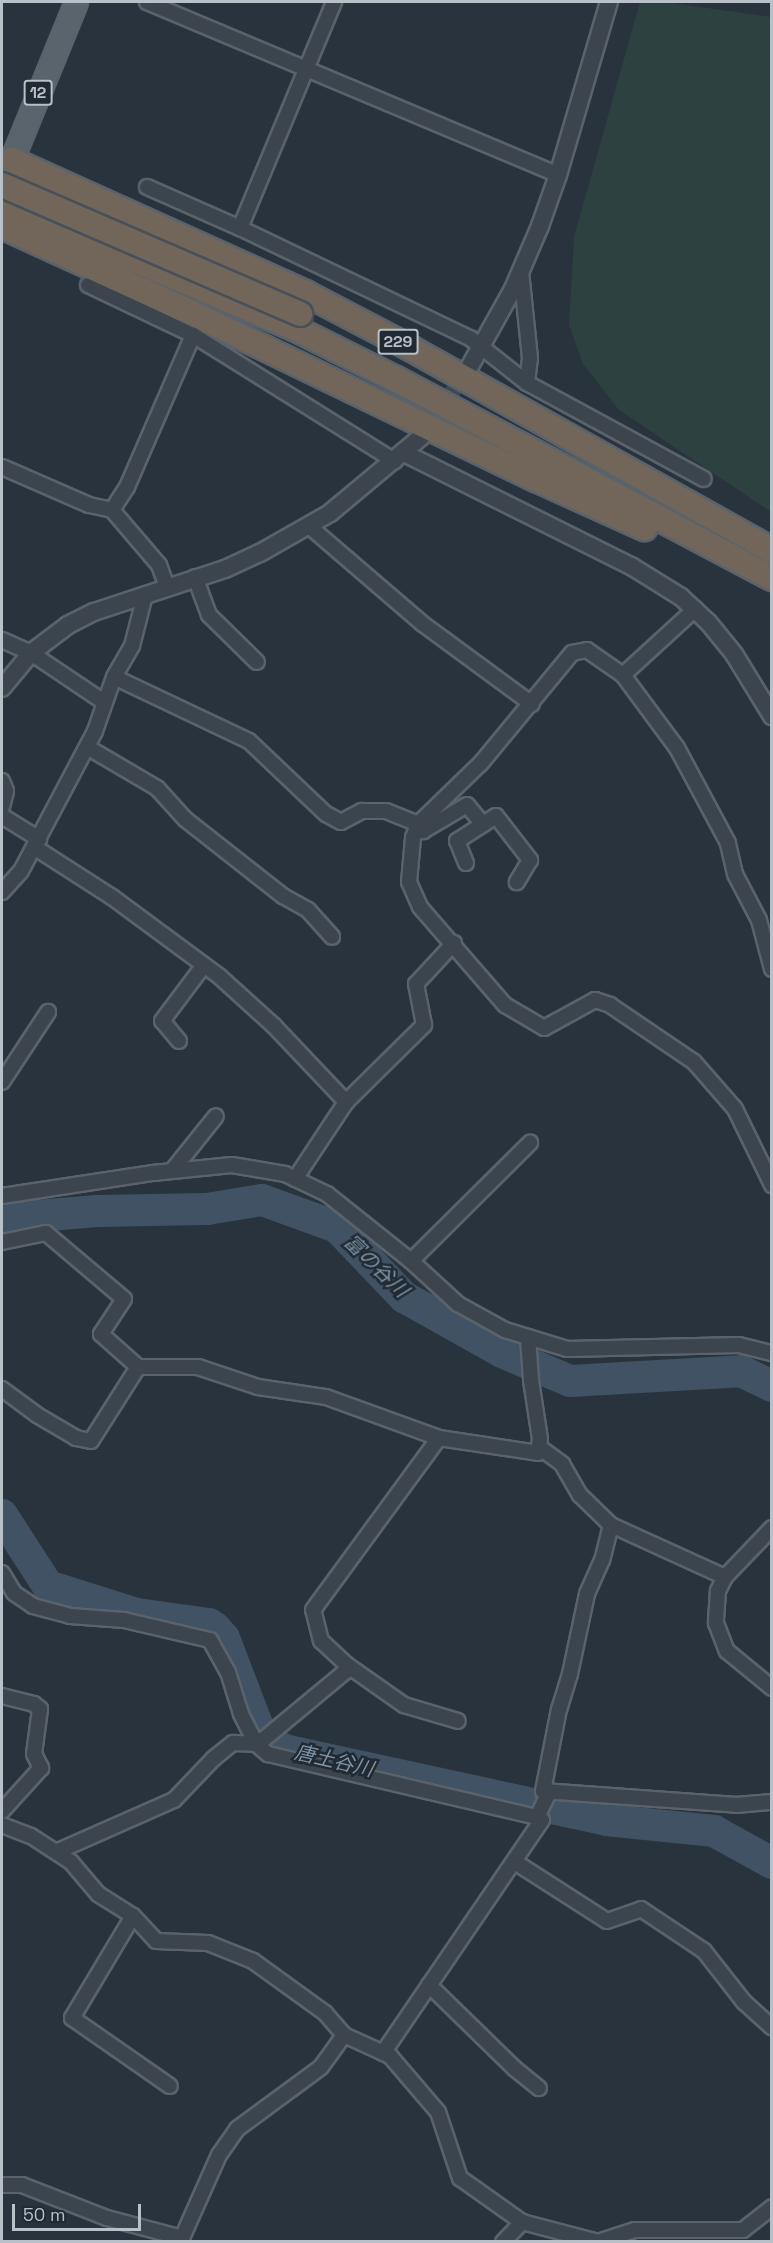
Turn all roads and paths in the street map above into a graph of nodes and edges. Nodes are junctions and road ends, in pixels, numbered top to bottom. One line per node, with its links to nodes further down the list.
1 (76, 2): 6 (main road, 12)
2 (147, 2): 5 (street)
3 (334, 2): 5 (street)
4 (609, 2): 7 (street)
5 (306, 69): 7 (street); 12 (street)
6 (6, 159): 8 (main road, 12); 26 (highway, 229)
7 (558, 175): 13 (street)
8 (2, 185): 15 (highway, bridge)
9 (147, 187): 12 (street)
10 (2, 203): 15 (highway)
11 (2, 226): 28 (highway)
12 (240, 228): 17 (street)
13 (521, 271): 17 (street); 19 (street)
14 (88, 285): 16 (street)
15 (297, 321): 26 (highway); 28 (highway)
16 (193, 335): 21 (street); 24 (street)
17 (483, 347): 18 (street); 19 (street)
18 (470, 366)
19 (527, 383): 23 (street)
20 (422, 436): 21 (street)
21 (400, 457): 25 (street); 31 (street)
22 (2, 467): 24 (street)
23 (704, 478)
24 (112, 510): 29 (street)
25 (309, 526): 27 (street); 39 (street)
26 (771, 550)
27 (195, 578): 29 (street); 34 (street)
28 (771, 579)
29 (167, 587): 30 (street)
30 (145, 595): 33 (street); 36 (street)
31 (695, 609): 35 (street); 40 (street)
32 (2, 640): 33 (street)
33 (31, 653): 37 (street); 38 (street)
34 (257, 662)
35 (623, 675): 39 (street); 54 (street)
36 (114, 677): 38 (street); 45 (street)
37 (2, 688)
38 (104, 702): 41 (street)
39 (532, 704): 45 (street)
40 (771, 716)
41 (87, 747): 47 (street); 51 (street)
42 (2, 781): 43 (street)
43 (2, 807)
44 (2, 816): 47 (street)
45 (418, 824): 46 (street); 52 (street)
46 (483, 824): 48 (street); 49 (street)
47 (36, 843): 50 (street); 53 (street)
48 (466, 863)
49 (517, 882)
50 (2, 892)
51 (332, 938)
52 (454, 943): 58 (street); 63 (street)
53 (204, 965): 56 (street); 58 (street)
54 (771, 969)
55 (48, 1011): 57 (street)
56 (179, 1041)
57 (2, 1082)
58 (346, 1101): 62 (street)
59 (216, 1116): 61 (street)
60 (530, 1143): 66 (street)
61 (172, 1171): 62 (street); 64 (street)
62 (295, 1179): 66 (street)
63 (771, 1185)
64 (2, 1196)
65 (2, 1242): 69 (street)
66 (411, 1261): 67 (street)
67 (528, 1338): 68 (street); 72 (street)
68 (771, 1353)
69 (138, 1367): 70 (street); 71 (street)
70 (2, 1389)
71 (440, 1438): 72 (street); 77 (street)
72 (539, 1447): 73 (street)
73 (611, 1524): 76 (street); 83 (street)
74 (771, 1528): 76 (street)
75 (2, 1573): 81 (street)
76 (725, 1577): 78 (street)
77 (347, 1665): 80 (street); 81 (street)
78 (771, 1688)
79 (2, 1696): 84 (street)
80 (458, 1721)
81 (265, 1738): 83 (street); 86 (street)
82 (771, 1802): 83 (street)
83 (544, 1805): 87 (street)
84 (2, 1811)
85 (2, 1825): 86 (street)
86 (56, 1852): 88 (street)
87 (514, 1862): 89 (street); 90 (street)
88 (133, 1916): 91 (street); 93 (street)
89 (429, 1985): 92 (street); 94 (street)
90 (771, 2027)
91 (344, 2035): 92 (street); 100 (street)
92 (383, 2053): 97 (street)
93 (170, 2086)
94 (539, 2088)
95 (2, 2187): 98 (street)
96 (771, 2207): 99 (street)
97 (522, 2222): 101 (street); 102 (street)
98 (154, 2235): 100 (street)
99 (628, 2237): 102 (street)
100 (185, 2240)
101 (502, 2241)
102 (598, 2241)

